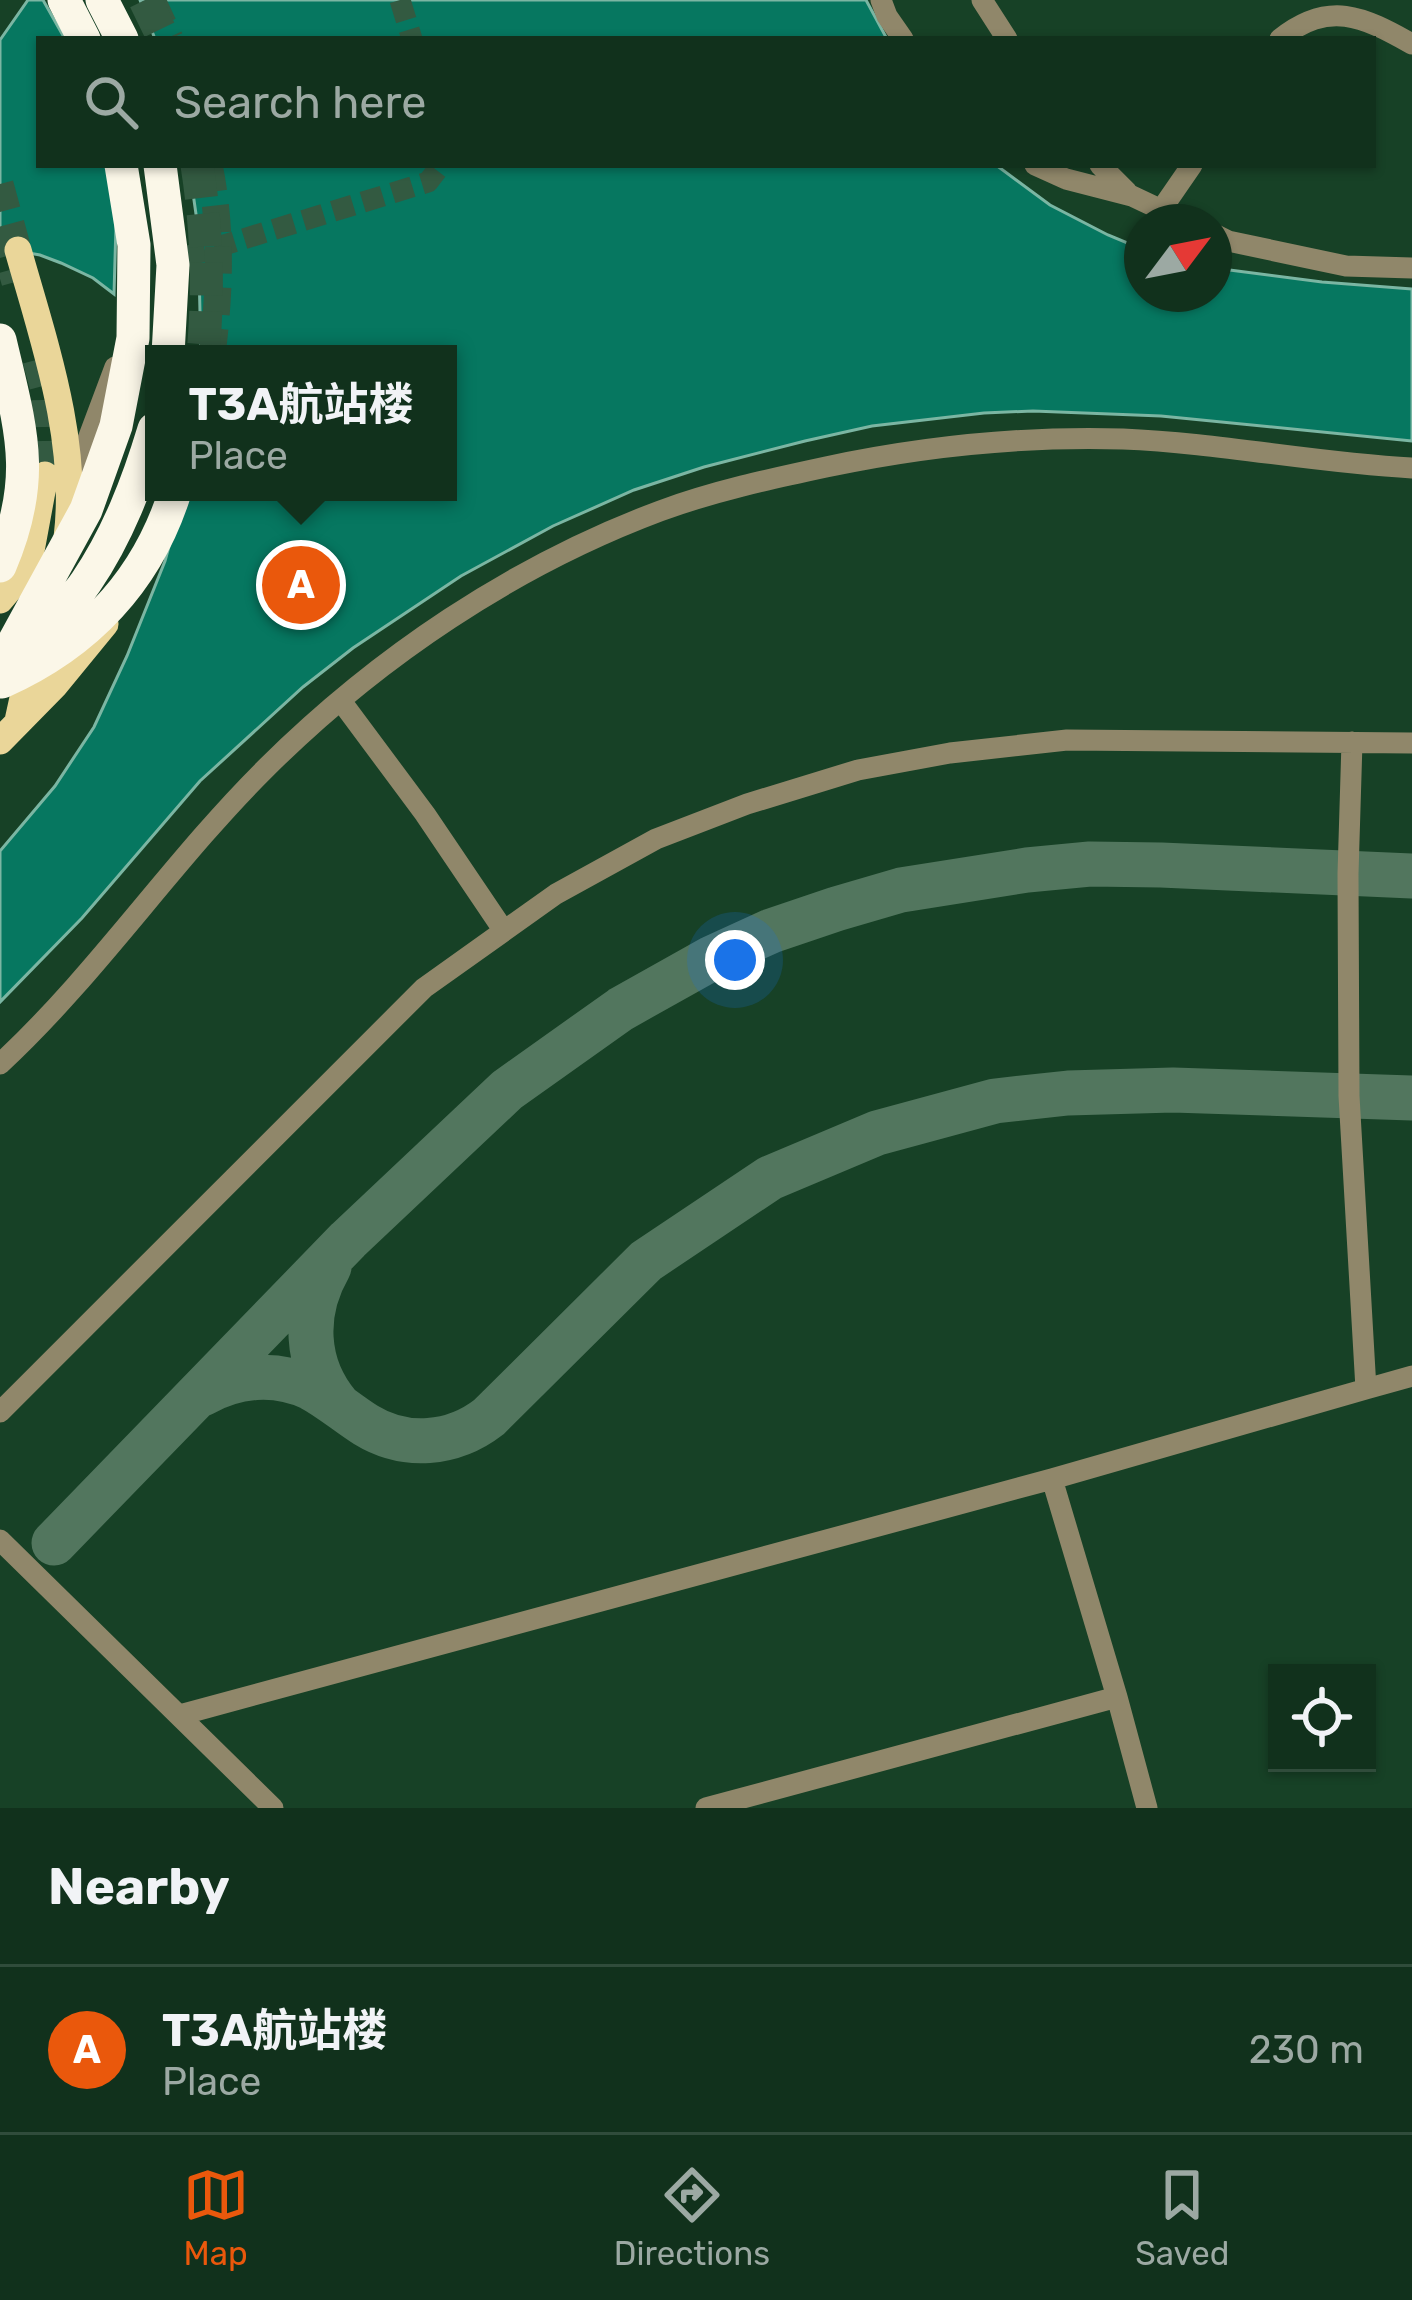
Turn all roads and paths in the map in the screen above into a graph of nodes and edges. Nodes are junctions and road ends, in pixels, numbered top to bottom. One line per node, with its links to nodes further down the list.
1 (64, 0): 5 (highway)
2 (102, 0): 6 (highway)
3 (881, 0): 7 (lane)
4 (982, 0): 8 (lane)
5 (82, 36)
6 (120, 36)
7 (901, 36)
8 (1005, 36)
9 (1283, 36): 10 (lane)
10 (1412, 44)
11 (121, 168): 33 (highway, bridge)
12 (160, 168): 24 (highway, bridge)
13 (1042, 168): 16 (lane)
14 (1103, 168): 16 (lane)
15 (1190, 168): 18 (lane)
16 (1132, 196): 17 (lane)
17 (1149, 204)
18 (1165, 204)
19 (1232, 242): 22 (lane)
20 (18, 250): 30 (main road)
21 (185, 257): 30 (lane)
22 (1412, 268)
23 (0, 340): 31 (highway)
24 (169, 345)
25 (145, 456): 33 (highway, bridge)
26 (1412, 468): 35 (lane)
27 (46, 475): 32 (main road)
28 (173, 501): 34 (highway, bridge)
29 (173, 501): 36 (main road)
30 (70, 510): 36 (main road)
31 (0, 566)
32 (0, 600)
33 (0, 670)
34 (0, 682)
35 (341, 701): 39 (lane); 40 (lane)
36 (9, 731)
37 (1352, 742): 38 (lane); 39 (lane); 42 (lane)
38 (1412, 743)
39 (504, 931): 43 (lane)
40 (0, 1064)
41 (1412, 1376): 42 (lane)
42 (1366, 1388): 44 (lane)
43 (0, 1412)
44 (1052, 1478): 46 (lane); 47 (lane)
45 (0, 1540): 47 (lane)
46 (1118, 1697): 49 (lane); 50 (lane)
47 (180, 1715): 48 (lane)
48 (273, 1808)
49 (706, 1808)
50 (1147, 1808)

